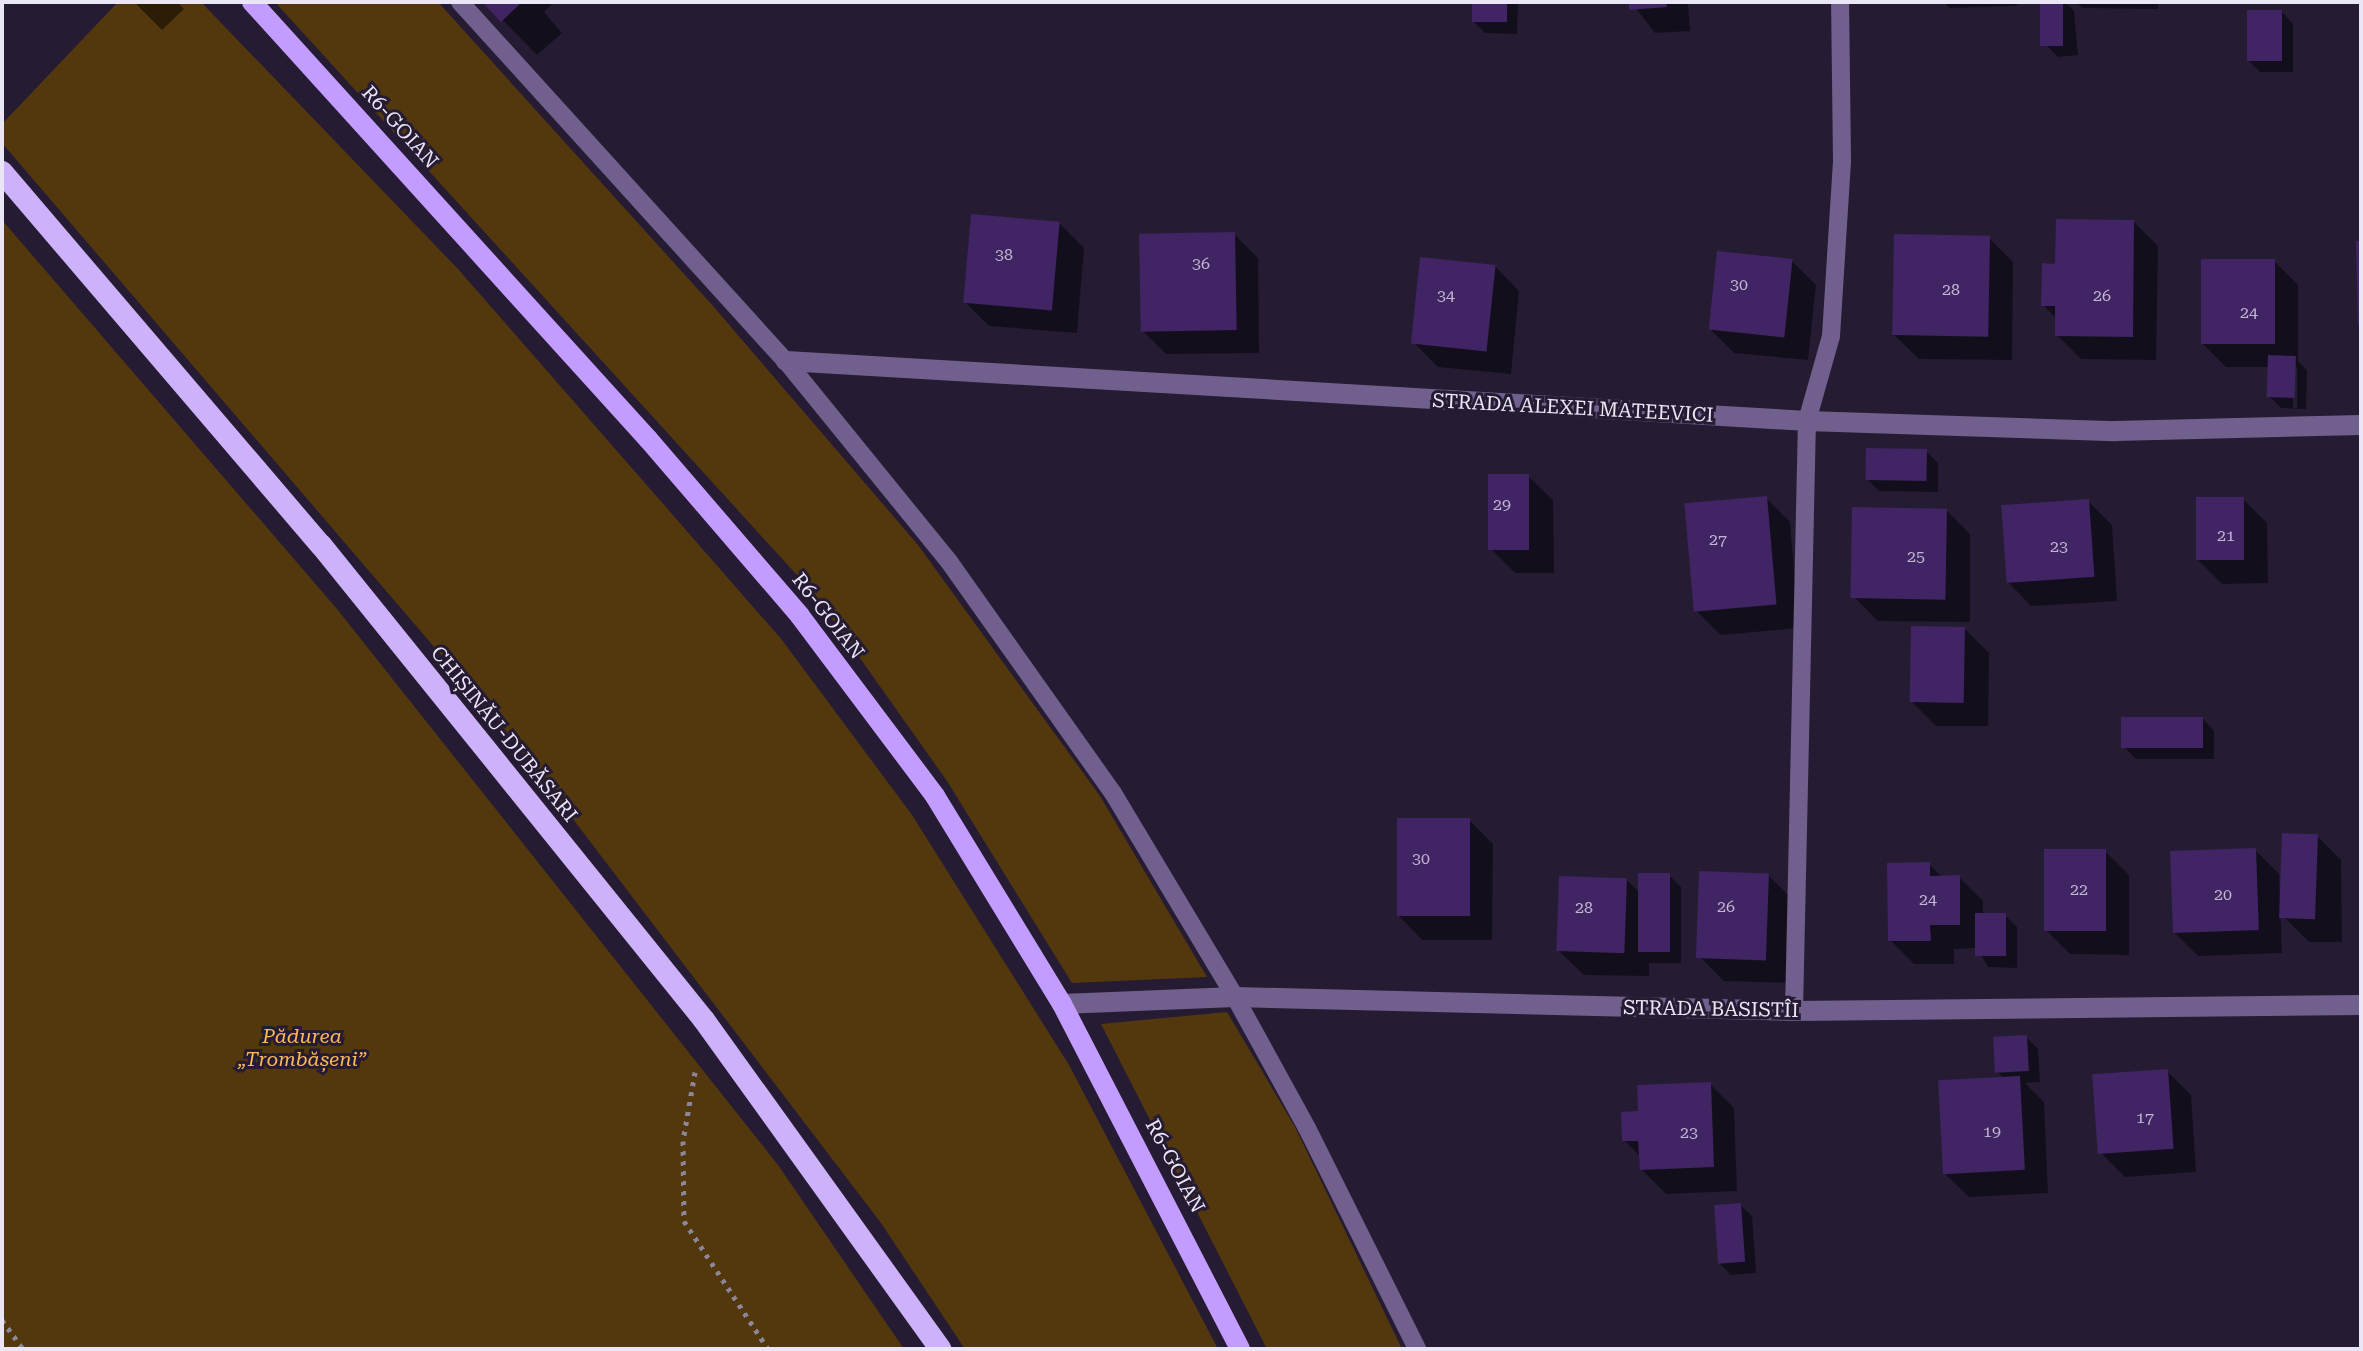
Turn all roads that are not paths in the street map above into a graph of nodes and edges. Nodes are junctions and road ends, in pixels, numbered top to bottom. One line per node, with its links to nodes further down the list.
1 (252, 2): 9 (main road, R6-GOIAN)
2 (460, 2): 5 (lane)
3 (1840, 2): 6 (lane)
4 (2, 172): 12 (highway, CHIȘINĂU-DUBĂSARI)
5 (786, 361): 6 (street, STRADA ALEXEI MATEEVICI); 8 (lane)
6 (1807, 421): 7 (street, STRADA ALEXEI MATEEVICI); 11 (lane)
7 (2361, 425)
8 (1235, 997): 9 (street, STRADA BASISTÎI); 11 (street, STRADA BASISTÎI); 14 (lane)
9 (1062, 1004): 13 (main road, R6-GOIAN)
10 (2361, 1005): 11 (street, STRADA BASISTÎI)
11 (1794, 1011)
12 (940, 1349)
13 (1240, 1349)
14 (1417, 1349)

